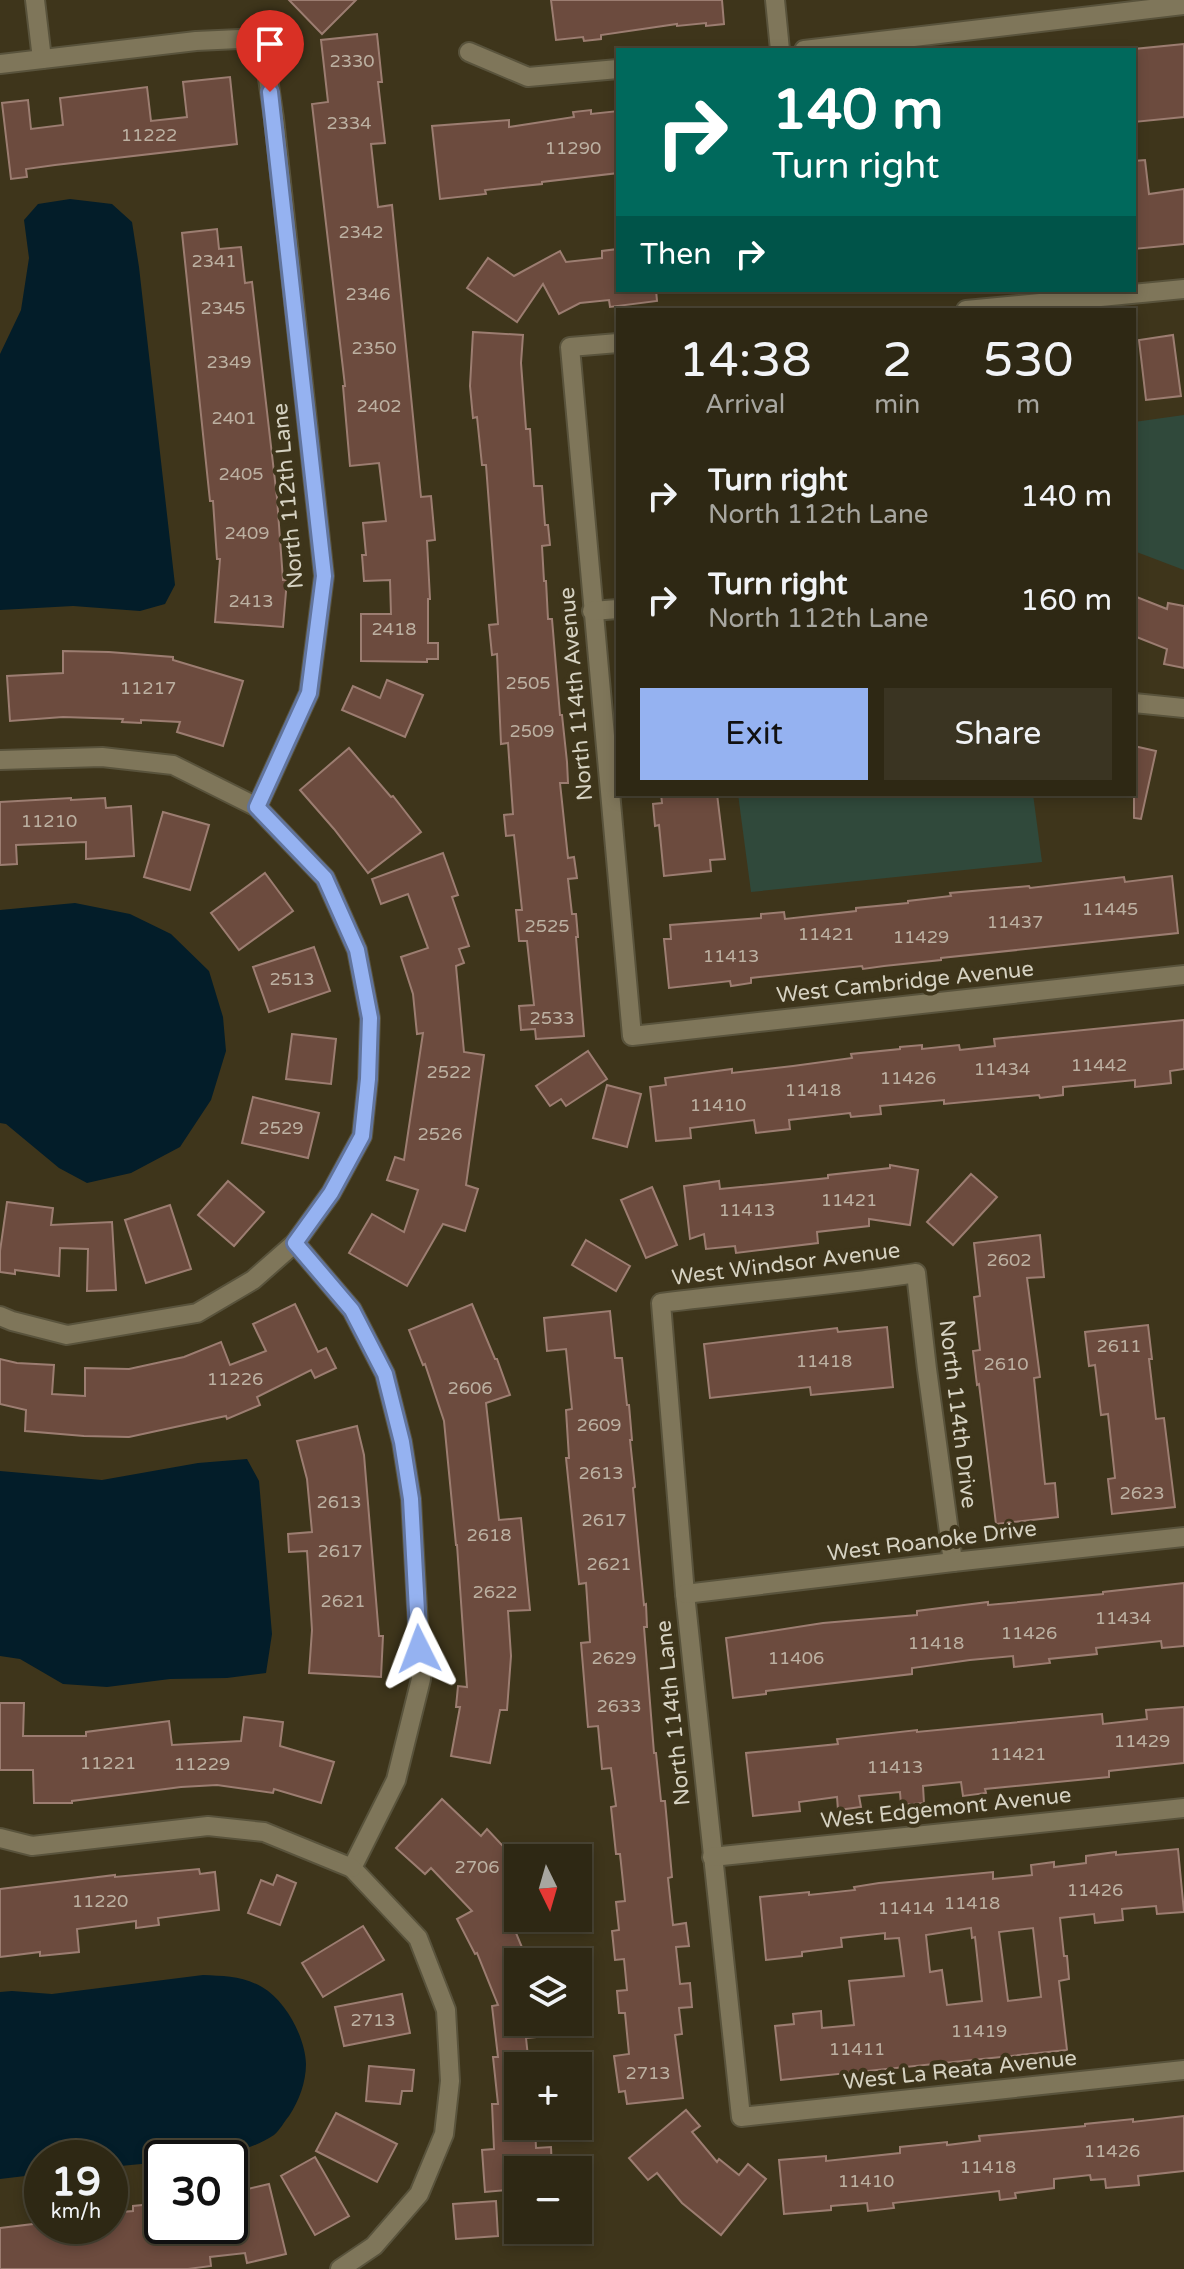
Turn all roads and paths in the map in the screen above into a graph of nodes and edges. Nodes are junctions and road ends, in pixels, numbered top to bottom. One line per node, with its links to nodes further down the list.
1 (35, 0): 7 (street)
2 (775, 0): 4 (street)
3 (1184, 5): 5 (street)
4 (780, 48)
5 (821, 48)
6 (469, 52): 9 (street)
7 (42, 59): 8 (street); 18 (street, North 112th Lane)
8 (0, 64)
9 (616, 69)
10 (1184, 289): 11 (street)
11 (987, 308)
12 (616, 343): 14 (street, North 114th Avenue)
13 (616, 609): 14 (street)
14 (592, 611): 20 (street, North 114th Avenue)
15 (1136, 703): 16 (street)
16 (1184, 708)
17 (0, 760): 18 (street)
18 (257, 807): 21 (street)
19 (1184, 975): 20 (street, West Cambridge Avenue)
20 (632, 1036)
21 (295, 1243): 24 (street); 31 (street)
22 (916, 1273): 23 (street, West Windsor Avenue); 26 (street, North 114th Drive)
23 (661, 1303): 27 (street, North 114th Lane)
24 (0, 1316)
25 (1184, 1537): 26 (street, West Roanoke Drive)
26 (953, 1562): 27 (street, West Roanoke Drive)
27 (685, 1594): 30 (street, North 114th Lane)
28 (1184, 1808): 30 (street, West Edgemont Avenue)
29 (0, 1838): 31 (street)
30 (712, 1857): 33 (street, North 114th Lane)
31 (352, 1868): 34 (street)
32 (1184, 2070): 33 (street, West La Reata Avenue)
33 (741, 2117)
34 (340, 2269)

